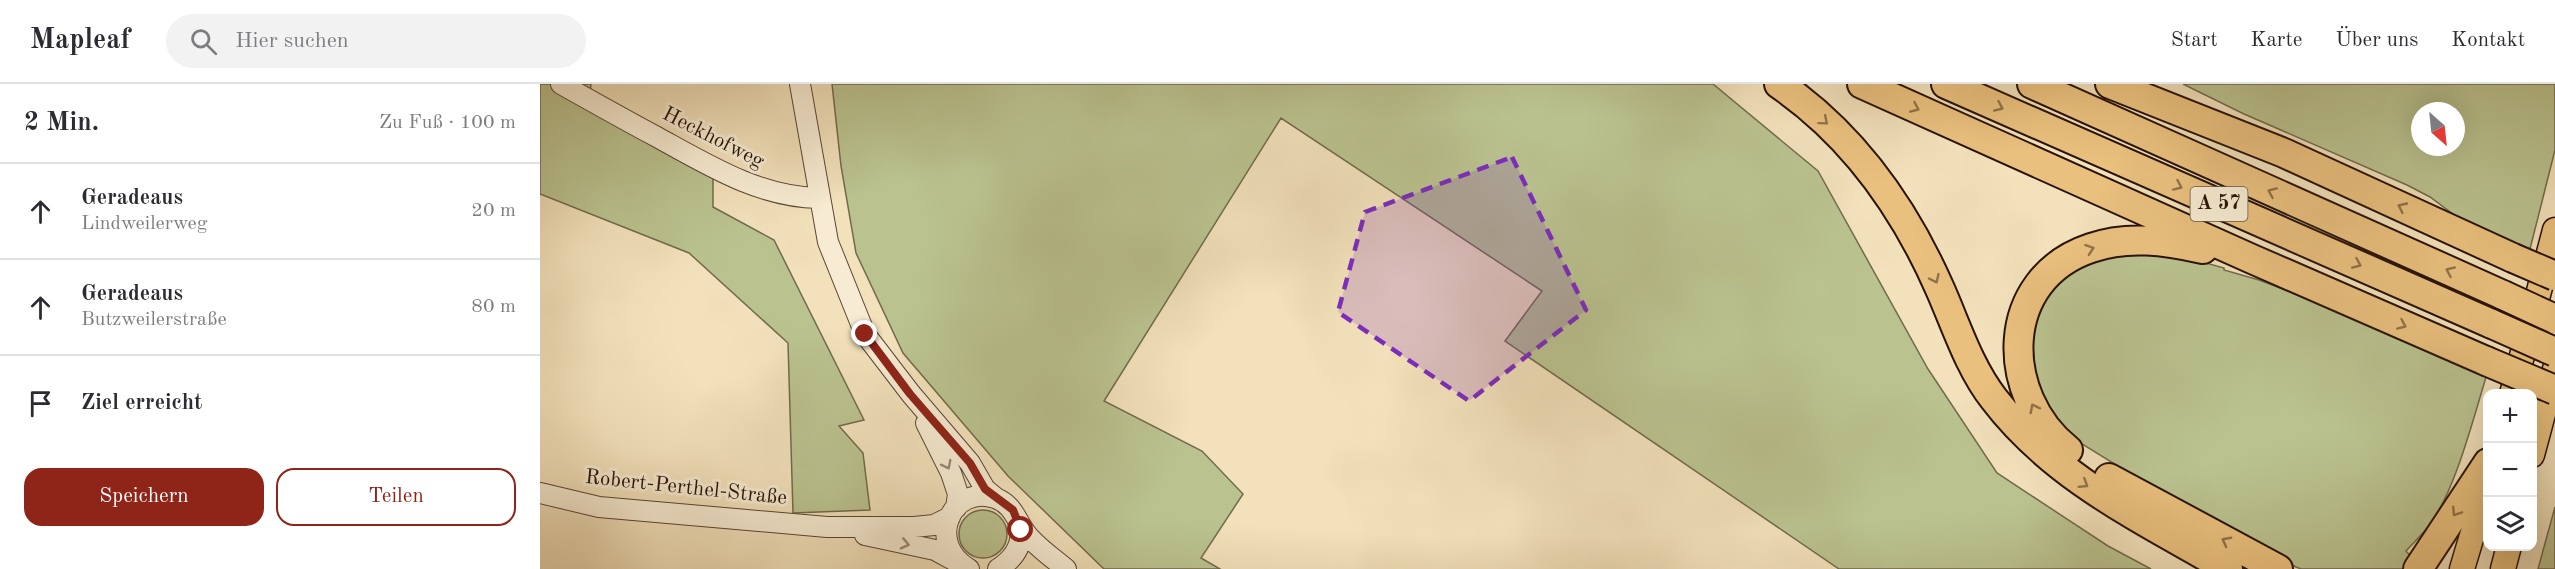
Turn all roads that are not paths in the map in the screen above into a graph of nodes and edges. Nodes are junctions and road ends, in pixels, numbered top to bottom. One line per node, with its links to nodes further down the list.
1 (561, 84): 11 (street, Heckhofweg)
2 (800, 84): 11 (street)
3 (1779, 84): 34 (highway, one-way to 34)
4 (1862, 84): 13 (highway, one-way to 13)
5 (1946, 84): 16 (highway, A 57, one-way to 16, bridge)
6 (2032, 84): 9 (highway, A 57)
7 (2110, 84): 10 (highway)
8 (2156, 84): 10 (highway)
9 (2074, 103): 10 (highway); 15 (highway, A 57, one-way to 9, bridge)
10 (2284, 153): 14 (highway, one-way to 10, bridge)
11 (818, 198): 20 (street)
12 (2555, 230): 18 (main road)
13 (2252, 260): 19 (highway, one-way to 19, bridge); 35 (highway, one-way to 13)
14 (2555, 276)
15 (2555, 319)
16 (2555, 352)
17 (2555, 369): 21 (main road)
18 (2513, 389)
19 (2555, 390)
20 (910, 394): 25 (street); 26 (street, one-way to 26)
21 (2535, 443)
22 (2483, 469): 36 (highway, one-way to 36)
23 (540, 493): 28 (street, Robert-Perthel-Straße)
24 (2483, 496): 37 (main road)
25 (996, 498): 26 (street, Robert-Perthel-Straße); 27 (street)
26 (953, 513): 28 (street, Robert-Perthel-Straße); 30 (street)
27 (1018, 520): 31 (street); 33 (street)
28 (827, 527): 30 (street, Robert-Perthel-Straße, one-way to 30)
29 (2508, 551): 38 (main road)
30 (964, 566)
31 (999, 569): 32 (street)
32 (1025, 569)
33 (1066, 569)
34 (2228, 569)
35 (2277, 569)
36 (2418, 569)
37 (2462, 569)
38 (2503, 569)

